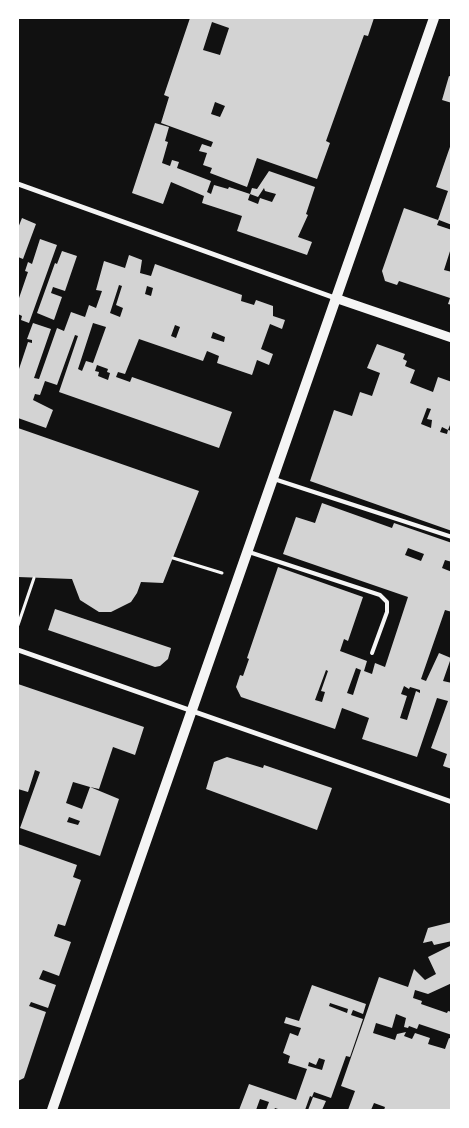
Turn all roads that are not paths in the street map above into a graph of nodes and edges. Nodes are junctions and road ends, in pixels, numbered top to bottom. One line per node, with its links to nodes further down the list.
1 (434, 18): 3 (main road)
2 (18, 184): 3 (street)
3 (335, 298): 4 (street); 5 (main road)
4 (452, 338)
5 (272, 478): 6 (lane); 7 (main road)
6 (452, 537)
7 (247, 551): 9 (lane); 10 (main road)
8 (18, 650): 10 (street)
9 (372, 653)
10 (191, 709): 11 (street); 12 (main road)
11 (452, 802)
12 (52, 1110)

